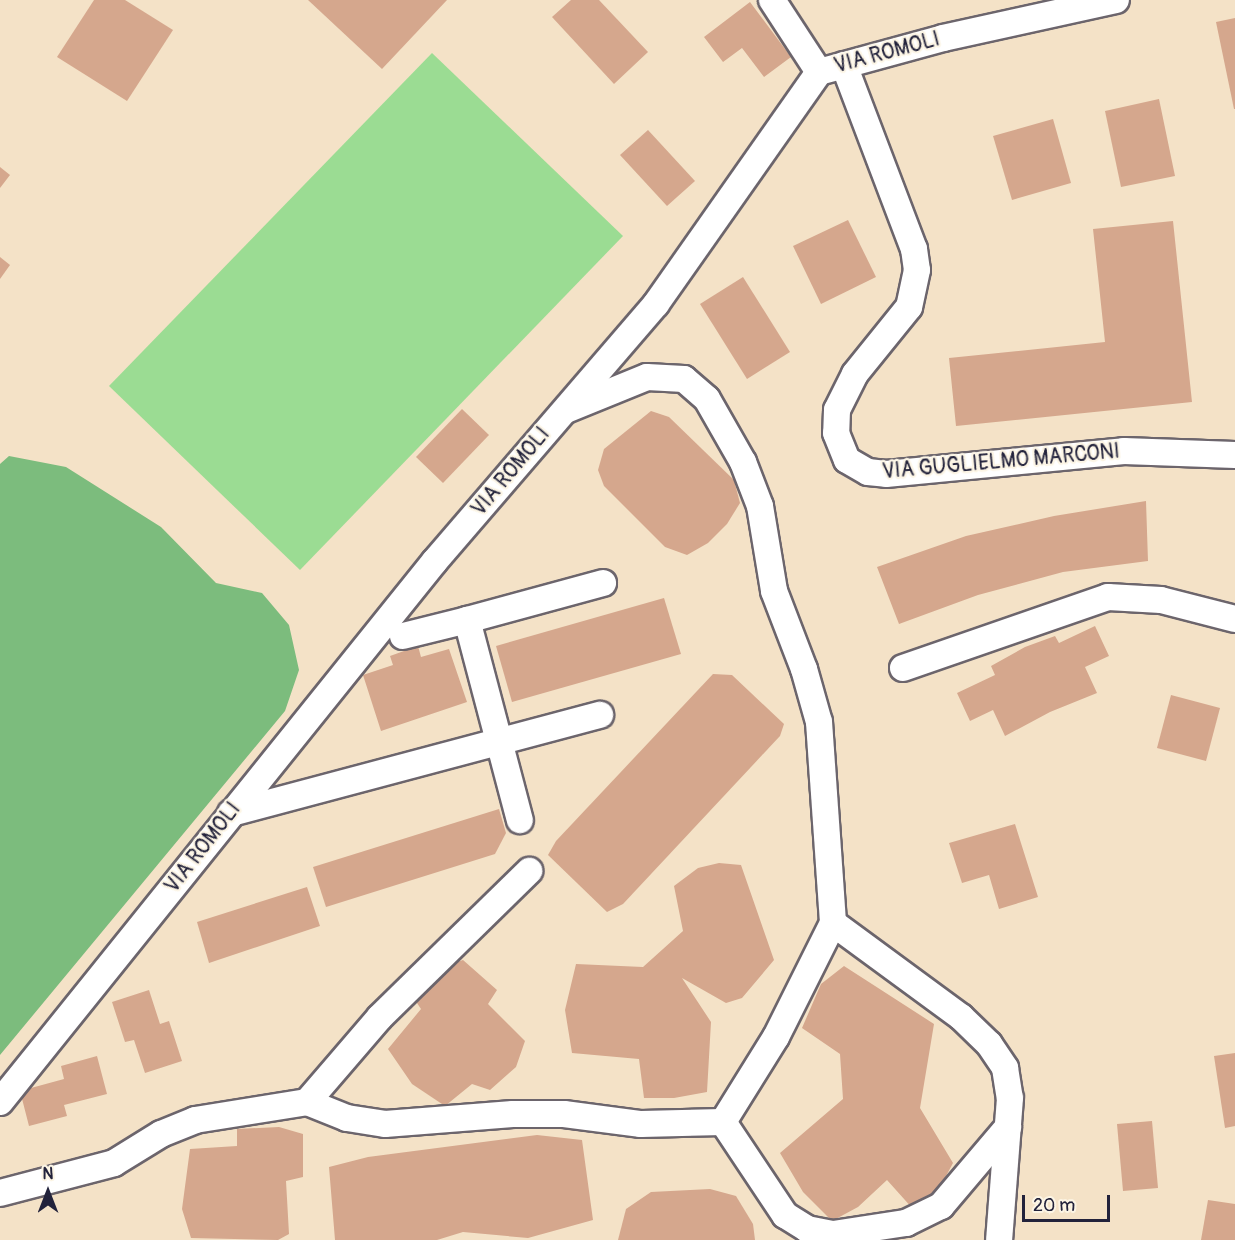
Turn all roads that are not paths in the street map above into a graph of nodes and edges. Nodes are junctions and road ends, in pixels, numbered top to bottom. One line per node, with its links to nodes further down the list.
1 (772, 0): 4 (street)
2 (1116, 0): 3 (street, VIA ROMOLI)
3 (844, 65): 4 (street, VIA ROMOLI); 6 (street, VIA GUGLIELMO MARCONI)
4 (819, 72): 5 (street, VIA ROMOLI)
5 (560, 412): 14 (street, VIA ROMOLI); 17 (street)
6 (1235, 455)
7 (603, 583): 9 (street)
8 (1235, 619): 11 (street)
9 (467, 620): 10 (street); 13 (street)
10 (402, 636)
11 (903, 668)
12 (600, 715): 13 (street)
13 (499, 742): 14 (street); 15 (street)
14 (231, 813): 18 (street, VIA ROMOLI)
15 (520, 820)
16 (529, 871): 19 (street)
17 (833, 923): 20 (street); 21 (street)
18 (0, 1102)
19 (307, 1102): 20 (street); 22 (street)
20 (723, 1122): 21 (street)
21 (1008, 1127): 23 (street)
22 (0, 1193)
23 (999, 1240)

